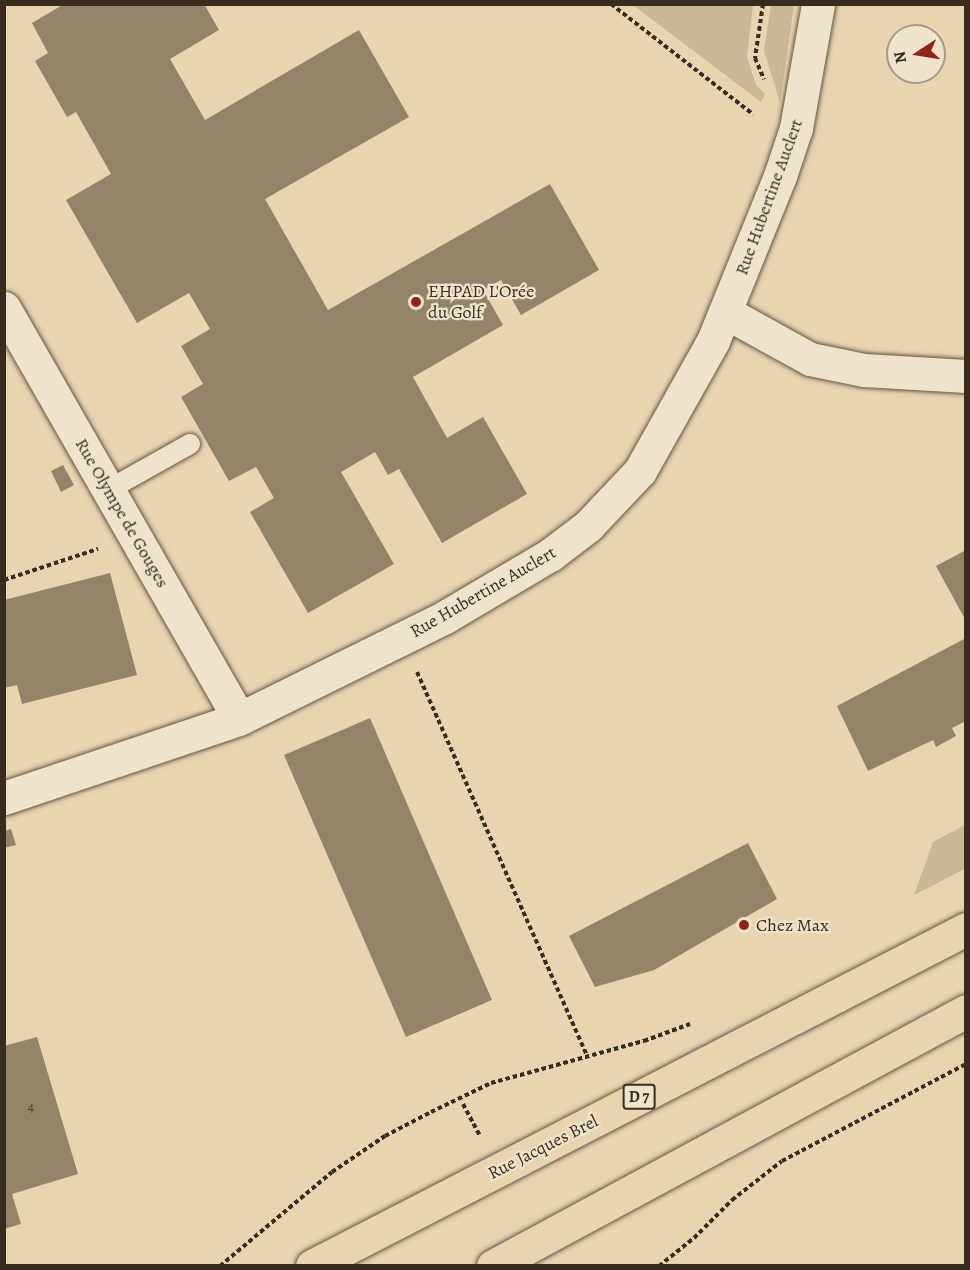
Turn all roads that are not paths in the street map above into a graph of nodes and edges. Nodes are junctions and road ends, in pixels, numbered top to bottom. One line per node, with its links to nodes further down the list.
1 (818, 4): 3 (street, Rue Hubertine Auclert)
2 (4, 308): 6 (street, Rue Olympe de Gouges)
3 (725, 312): 4 (street); 7 (street, Rue Hubertine Auclert)
4 (966, 376)
5 (190, 444): 6 (lane)
6 (108, 490): 7 (street, Rue Olympe de Gouges)
7 (239, 718): 8 (street, Rue Hubertine Auclert)
8 (4, 798)
9 (966, 928): 11 (main road, Rue Jacques Brel / D 7)
10 (966, 1011): 12 (main road)
11 (312, 1266)
12 (493, 1266)

